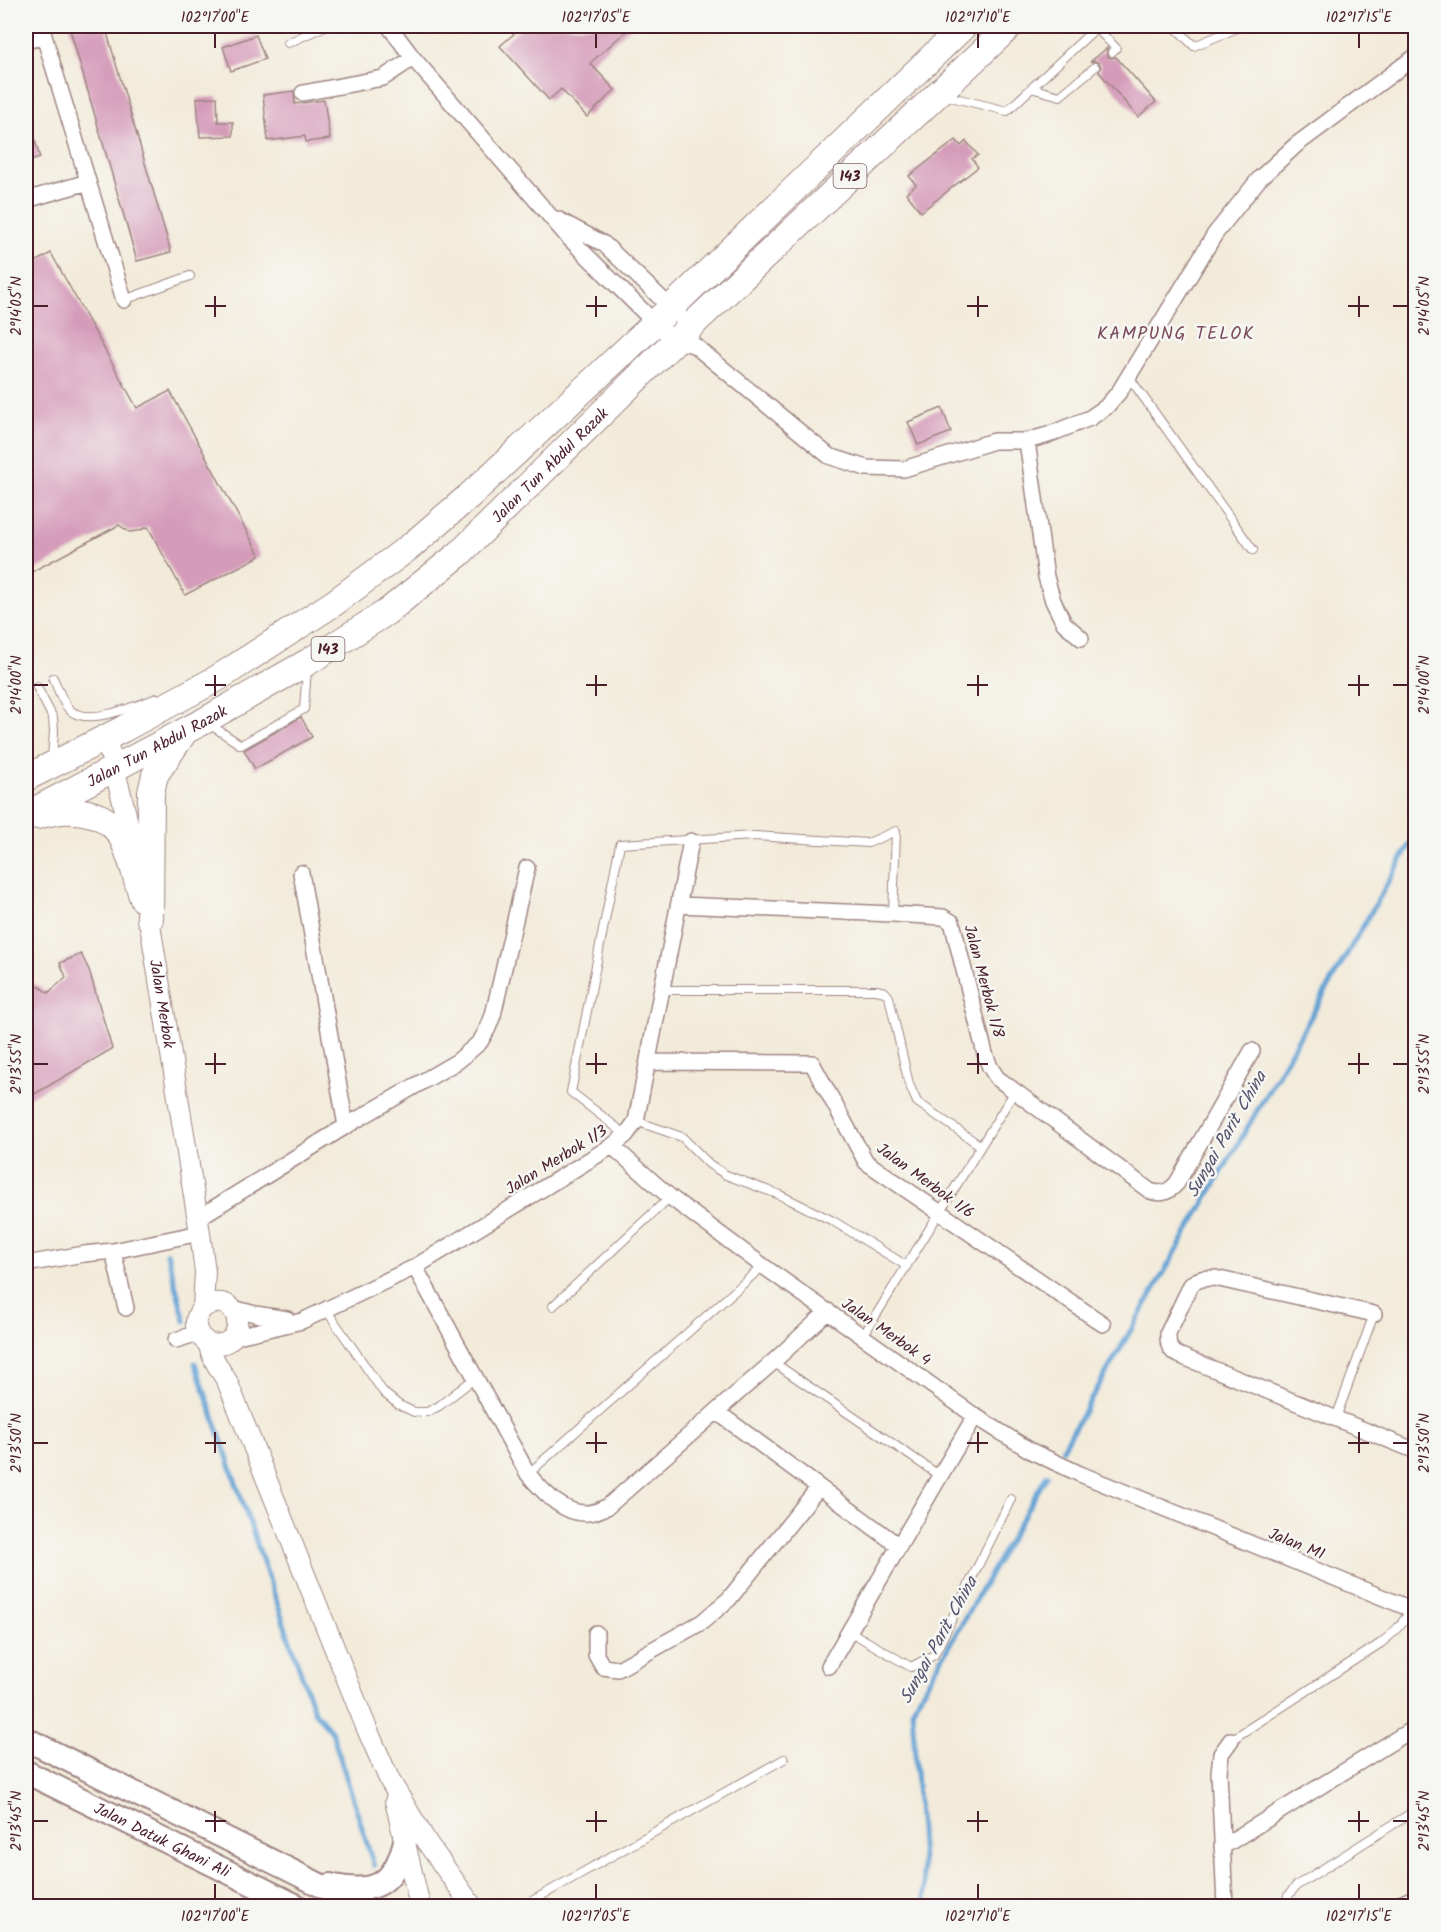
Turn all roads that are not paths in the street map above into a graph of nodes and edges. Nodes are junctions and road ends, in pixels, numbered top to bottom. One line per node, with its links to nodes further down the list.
1 (325, 26): 10 (lane)
2 (389, 26): 13 (street)
3 (964, 26): 23 (highway, Jalan Tun Abdul Razak / 143)
4 (1010, 26): 17 (highway, Jalan Tun Abdul Razak / 143)
5 (1096, 26): 11 (lane); 15 (lane)
6 (1174, 26): 7 (lane)
7 (1239, 26)
8 (42, 31): 9 (street); 18 (street)
9 (26, 41)
10 (288, 43)
11 (1112, 52)
12 (1416, 57): 25 (street)
13 (413, 58): 16 (street); 20 (street)
14 (1095, 67): 15 (lane)
15 (1031, 88): 17 (lane)
16 (303, 93)
17 (939, 93): 24 (highway, Jalan Tun Abdul Razak / 143)
18 (88, 182): 19 (street); 22 (street)
19 (26, 200)
20 (549, 215): 23 (street); 23 (street)
21 (190, 276): 22 (lane)
22 (124, 300)
23 (663, 316): 24 (street); 31 (highway, Jalan Tun Abdul Razak / 143)
24 (686, 337): 26 (street); 29 (highway, Jalan Tun Abdul Razak / 143)
25 (1130, 377): 26 (street); 27 (lane)
26 (1027, 441): 28 (street)
27 (1253, 550)
28 (1082, 638)
29 (308, 662): 35 (highway, Jalan Tun Abdul Razak / 143); 35 (lane)
30 (53, 678): 34 (lane)
31 (218, 678): 33 (lane); 36 (highway, Jalan Tun Abdul Razak / 143)
32 (37, 687): 37 (lane)
33 (175, 692)
34 (165, 695)
35 (196, 725): 38 (highway, Jalan Tun Abdul Razak / 143); 47 (highway)
36 (106, 738): 37 (highway, Jalan Tun Abdul Razak / 143); 38 (street, Jalan Merbok)
37 (51, 765): 39 (highway, Jalan Tun Abdul Razak / 143)
38 (115, 768): 40 (highway, Jalan Tun Abdul Razak / 143); 47 (street, Jalan Merbok)
39 (26, 778)
40 (26, 815)
41 (26, 820): 47 (highway)
42 (691, 841): 45 (street, Jalan Merbok 1/3); 46 (lane); 54 (lane)
43 (527, 868): 53 (street)
44 (301, 873): 53 (street)
45 (679, 905): 46 (street, Jalan Merbok 1/8); 48 (street, Jalan Merbok 1/3)
46 (893, 914): 51 (street, Jalan Merbok 1/8)
47 (150, 919): 59 (street, Jalan Merbok)
48 (663, 990): 50 (street, Jalan Merbok 1/3); 56 (lane)
49 (1252, 1051): 51 (street, Jalan Merbok 1/8)
50 (648, 1062): 52 (street, Jalan Merbok 1/3); 58 (street, Jalan Merbok 1/6)
51 (1015, 1091): 56 (lane)
52 (636, 1121): 54 (street, Jalan Merbok 1/3); 63 (lane)
53 (346, 1126): 59 (street)
54 (626, 1135): 55 (street, Jalan Merbok 1/3)
55 (612, 1146): 57 (street, Jalan Merbok 4); 64 (street, Jalan Merbok 1/3)
56 (981, 1146): 58 (lane)
57 (670, 1197): 62 (street, Jalan Merbok 4); 66 (lane)
58 (940, 1213): 63 (lane); 72 (street, Jalan Merbok 1/6)
59 (199, 1225): 60 (street); 65 (street, Jalan Merbok)
60 (113, 1251): 61 (street); 67 (street)
61 (26, 1263)
62 (764, 1266): 69 (street, Jalan Merbok 4); 84 (lane)
63 (907, 1266): 73 (lane)
64 (415, 1267): 68 (street, Jalan Merbok 1/3); 78 (street)
65 (218, 1306): 71 (street, Jalan Merbok 1/3); 74 (street); 76 (street)
66 (553, 1306)
67 (126, 1308)
68 (327, 1311): 71 (street, Jalan Merbok 1/3); 78 (lane)
69 (828, 1311): 73 (street, Jalan Merbok 4); 77 (street)
70 (1374, 1314): 82 (lane); 82 (street)
71 (302, 1321): 76 (street, Jalan Merbok 1/3)
72 (1102, 1324)
73 (863, 1336): 81 (street, Jalan Merbok 4)
74 (202, 1338): 75 (street); 76 (street); 79 (street)
75 (176, 1340)
76 (230, 1340): 79 (street)
77 (773, 1362): 80 (street); 85 (lane)
78 (475, 1378): 84 (street)
79 (227, 1381): 99 (street)
80 (717, 1412): 84 (street); 86 (street)
81 (975, 1416): 85 (street); 88 (street, Jalan Merbok 4)
82 (1336, 1418): 83 (street)
83 (1416, 1451)
84 (528, 1474)
85 (940, 1476): 89 (street)
86 (819, 1487): 89 (street); 92 (street)
87 (1011, 1499): 91 (lane)
88 (1164, 1509): 90 (street, Jalan M1)
89 (899, 1546): 91 (street)
90 (1414, 1606): 96 (lane)
91 (849, 1632): 93 (street)
92 (596, 1633)
93 (829, 1666)
94 (1416, 1727): 102 (street)
95 (26, 1739): 103 (main road, Jalan Datuk Ghani Ali)
96 (1231, 1740): 102 (street)
97 (784, 1759): 109 (lane)
98 (26, 1772): 105 (main road, Jalan Datuk Ghani Ali)
99 (390, 1781): 101 (street); 108 (street)
100 (1416, 1810): 111 (lane)
101 (405, 1841): 103 (main road); 107 (street)
102 (1222, 1847): 110 (street)
103 (306, 1878): 106 (main road, Jalan Datuk Ghani Ali)
104 (1416, 1897): 112 (street)
105 (297, 1906)
106 (362, 1906)
107 (420, 1906)
108 (472, 1906)
109 (523, 1906)
110 (1226, 1906)
111 (1284, 1906)
112 (1396, 1906)

